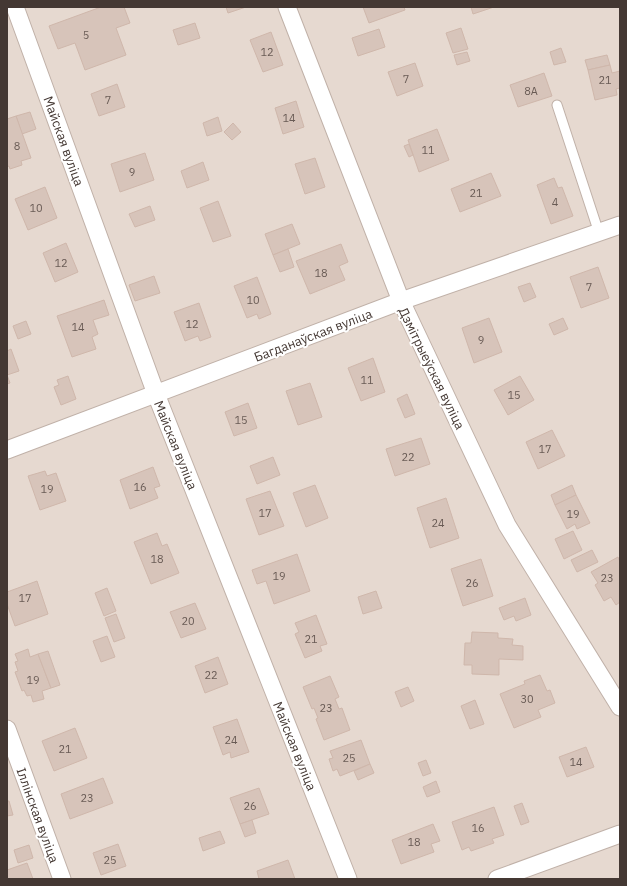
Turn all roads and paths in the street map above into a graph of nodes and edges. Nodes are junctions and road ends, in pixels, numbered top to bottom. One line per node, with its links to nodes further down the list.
1 (15, 7): 7 (street, Майская вуліца)
2 (290, 8): 6 (street, Дзмітрыеўская вуліца)
3 (557, 105): 5 (lane)
4 (620, 225): 5 (street, Багданаўская вуліца)
5 (599, 233): 6 (street, Багданаўская вуліца)
6 (401, 301): 7 (street, Багданаўская вуліца); 9 (street, Дзмітрыеўская вуліца)
7 (156, 394): 8 (street, Багданаўская вуліца); 13 (street, Майская вуліца)
8 (7, 450)
9 (620, 707)
10 (7, 729): 12 (street, Іллінская вуліца)
11 (620, 834): 14 (street)
12 (62, 879)
13 (348, 879)
14 (497, 879)

